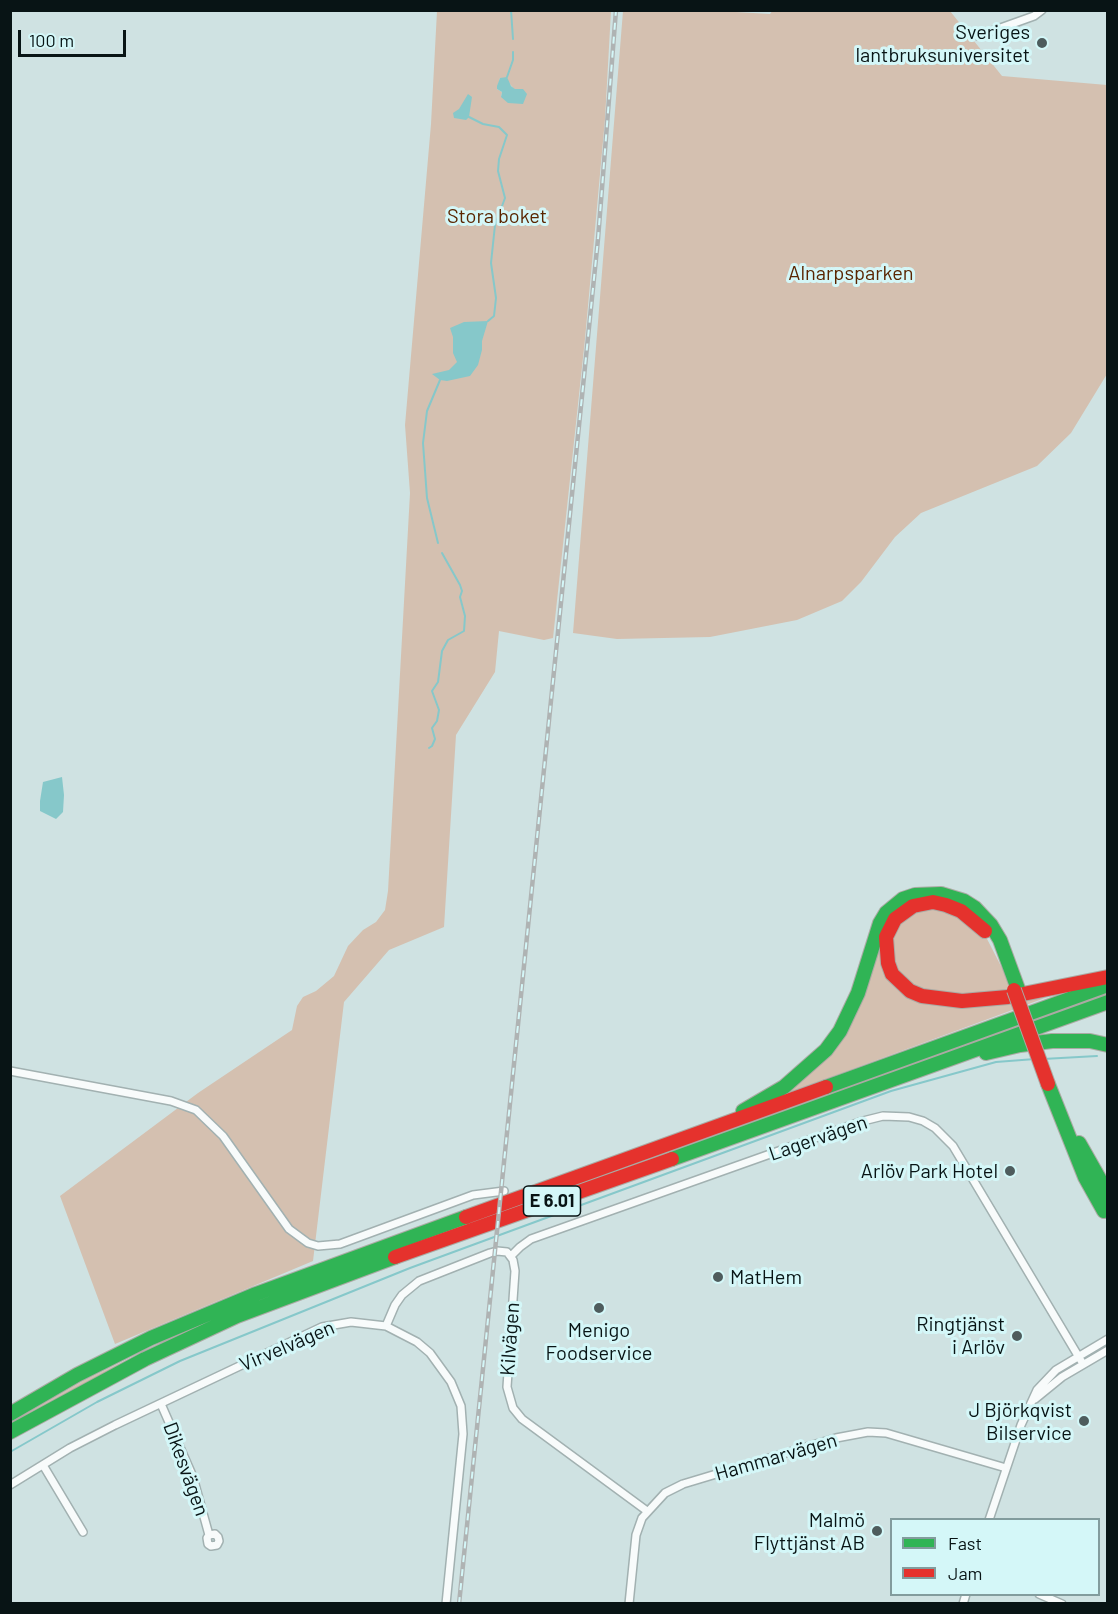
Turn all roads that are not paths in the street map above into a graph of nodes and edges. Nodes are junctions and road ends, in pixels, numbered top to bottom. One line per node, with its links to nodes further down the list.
1 (1042, 10): 2 (street)
2 (978, 36)
3 (1107, 977): 5 (highway)
4 (1107, 985): 11 (highway, E 6.01)
5 (1016, 989): 10 (highway, bridge); 11 (highway)
6 (1107, 1002): 9 (highway, E 6.01)
7 (1107, 1045): 9 (highway)
8 (10, 1071): 12 (street)
9 (906, 1073): 24 (highway, E 6.01)
10 (1050, 1083): 13 (highway); 14 (highway)
11 (708, 1130): 23 (highway, E 6.01)
12 (504, 1191)
13 (1107, 1194)
14 (1106, 1210)
15 (511, 1256): 16 (street); 19 (street, Lagervägen); 28 (street, Kilvägen)
16 (386, 1326): 21 (street, Virvelvägen); 33 (street, Virvelvägen)
17 (1107, 1339): 19 (street)
18 (1107, 1350): 20 (street)
19 (1077, 1356): 20 (street, Lagervägen); 22 (street)
20 (1083, 1364): 22 (street)
21 (161, 1404): 25 (street, Virvelvägen); 31 (street, Dikesvägen)
22 (1030, 1406): 26 (street)
23 (10, 1414)
24 (10, 1432)
25 (43, 1465): 27 (street, Virvelvägen); 30 (street)
26 (1006, 1468): 28 (street, Hammarvägen); 29 (street)
27 (10, 1485)
28 (647, 1511): 34 (street, Hammarvägen)
29 (990, 1518)
30 (83, 1532)
31 (209, 1535)
32 (1044, 1596): 35 (street)
33 (446, 1604)
34 (629, 1604)
35 (1062, 1604)

